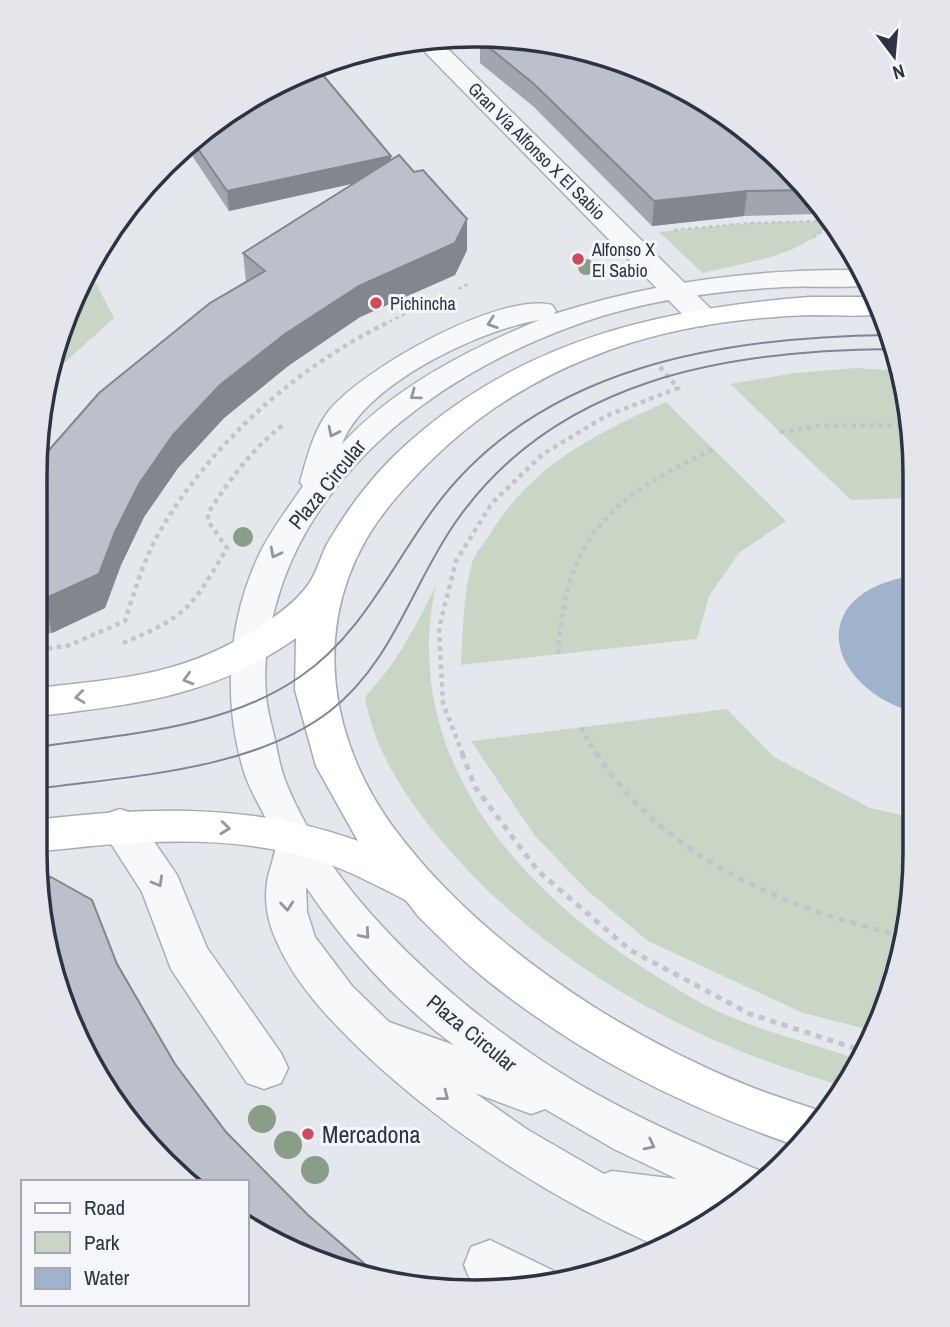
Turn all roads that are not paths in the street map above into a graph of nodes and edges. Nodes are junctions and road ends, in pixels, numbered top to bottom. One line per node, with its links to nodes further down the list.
1 (449, 54): 5 (street, Gran Vía Alfonso X El Sabio)
2 (841, 254): 4 (lane)
3 (855, 278): 4 (lane)
4 (739, 282): 5 (lane)
5 (689, 304): 6 (main road); 7 (main road); 8 (lane, Plaza Circular, one-way to 8)
6 (868, 306)
7 (326, 586): 8 (main road); 13 (main road)
8 (248, 652): 9 (main road, one-way to 9); 12 (lane, Plaza Circular)
9 (47, 701)
10 (120, 825): 11 (main road); 12 (main road, one-way to 12); 15 (street, one-way to 15)
11 (47, 834)
12 (296, 839): 13 (main road); 14 (lane, one-way to 14); 16 (lane, Plaza Circular, one-way to 16)
13 (426, 895): 17 (main road)
14 (371, 1033): 16 (lane); 19 (lane, one-way to 19)
15 (264, 1068)
16 (612, 1126): 18 (lane, Plaza Circular, one-way to 18)
17 (803, 1126)
18 (742, 1185)
19 (588, 1189): 20 (lane); 21 (lane)
20 (716, 1205)
21 (674, 1231)

